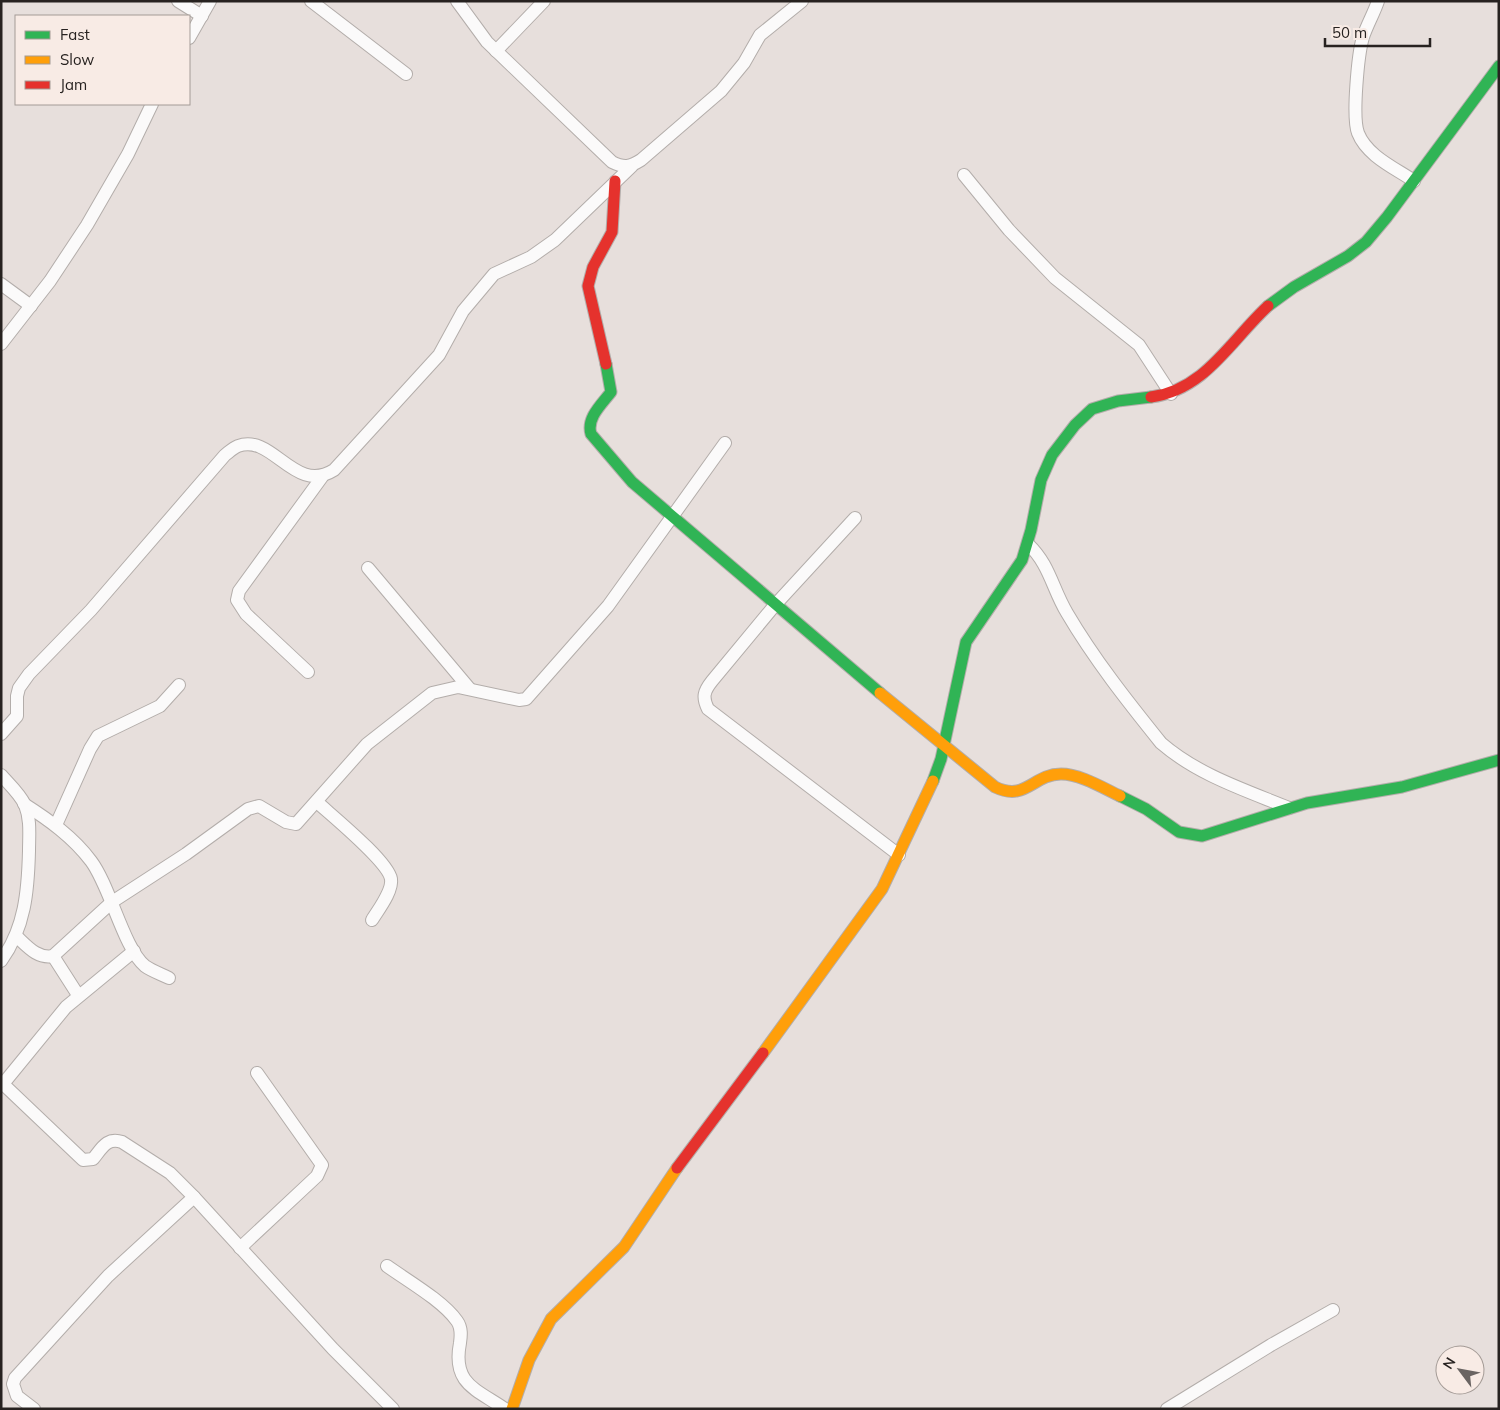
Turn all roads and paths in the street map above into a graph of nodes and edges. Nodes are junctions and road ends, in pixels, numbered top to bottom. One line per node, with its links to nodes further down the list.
1 (178, 1): 8 (street)
2 (210, 1): 8 (street)
3 (312, 1): 12 (street)
4 (457, 1): 10 (street)
5 (544, 1): 10 (street)
6 (802, 1): 14 (street)
7 (1378, 1): 17 (street)
8 (202, 16): 9 (street)
9 (190, 36)
10 (496, 50): 14 (street)
11 (1499, 66): 17 (street)
12 (406, 74)
13 (152, 105): 19 (street)
14 (632, 166): 16 (street)
15 (964, 175): 21 (street)
16 (615, 181): 23 (street); 24 (street)
17 (1414, 181): 21 (street)
18 (1, 284): 19 (street)
19 (31, 306): 20 (street)
20 (1, 344)
21 (1171, 394): 26 (street)
22 (725, 443): 24 (street)
23 (322, 477): 29 (street); 32 (street)
24 (672, 518): 28 (street); 31 (street)
25 (855, 518): 28 (street)
26 (1028, 544): 33 (street); 38 (street)
27 (368, 568): 31 (street)
28 (775, 605): 33 (street); 40 (street)
29 (308, 672)
30 (178, 685): 39 (street)
31 (469, 688): 36 (street)
32 (1, 734)
33 (945, 744): 38 (street); 40 (street)
34 (1499, 760): 38 (street)
35 (1, 775): 37 (street)
36 (316, 802): 41 (street); 42 (street)
37 (24, 804): 39 (street); 43 (street)
38 (1289, 808)
39 (56, 825): 41 (street)
40 (899, 854): 58 (street)
41 (112, 902): 44 (street); 45 (street)
42 (372, 920)
43 (16, 936): 45 (street); 46 (street)
44 (134, 951): 47 (street); 48 (street)
45 (53, 956): 48 (street)
46 (1, 961)
47 (169, 978)
48 (78, 995): 50 (street)
49 (257, 1073): 52 (street)
50 (2, 1083): 51 (street)
51 (194, 1197): 52 (street); 55 (street)
52 (240, 1248): 56 (street)
53 (387, 1266): 57 (street)
54 (1334, 1310): 59 (street)
55 (34, 1409)
56 (394, 1409)
57 (505, 1409)
58 (512, 1409)
59 (1167, 1409)

